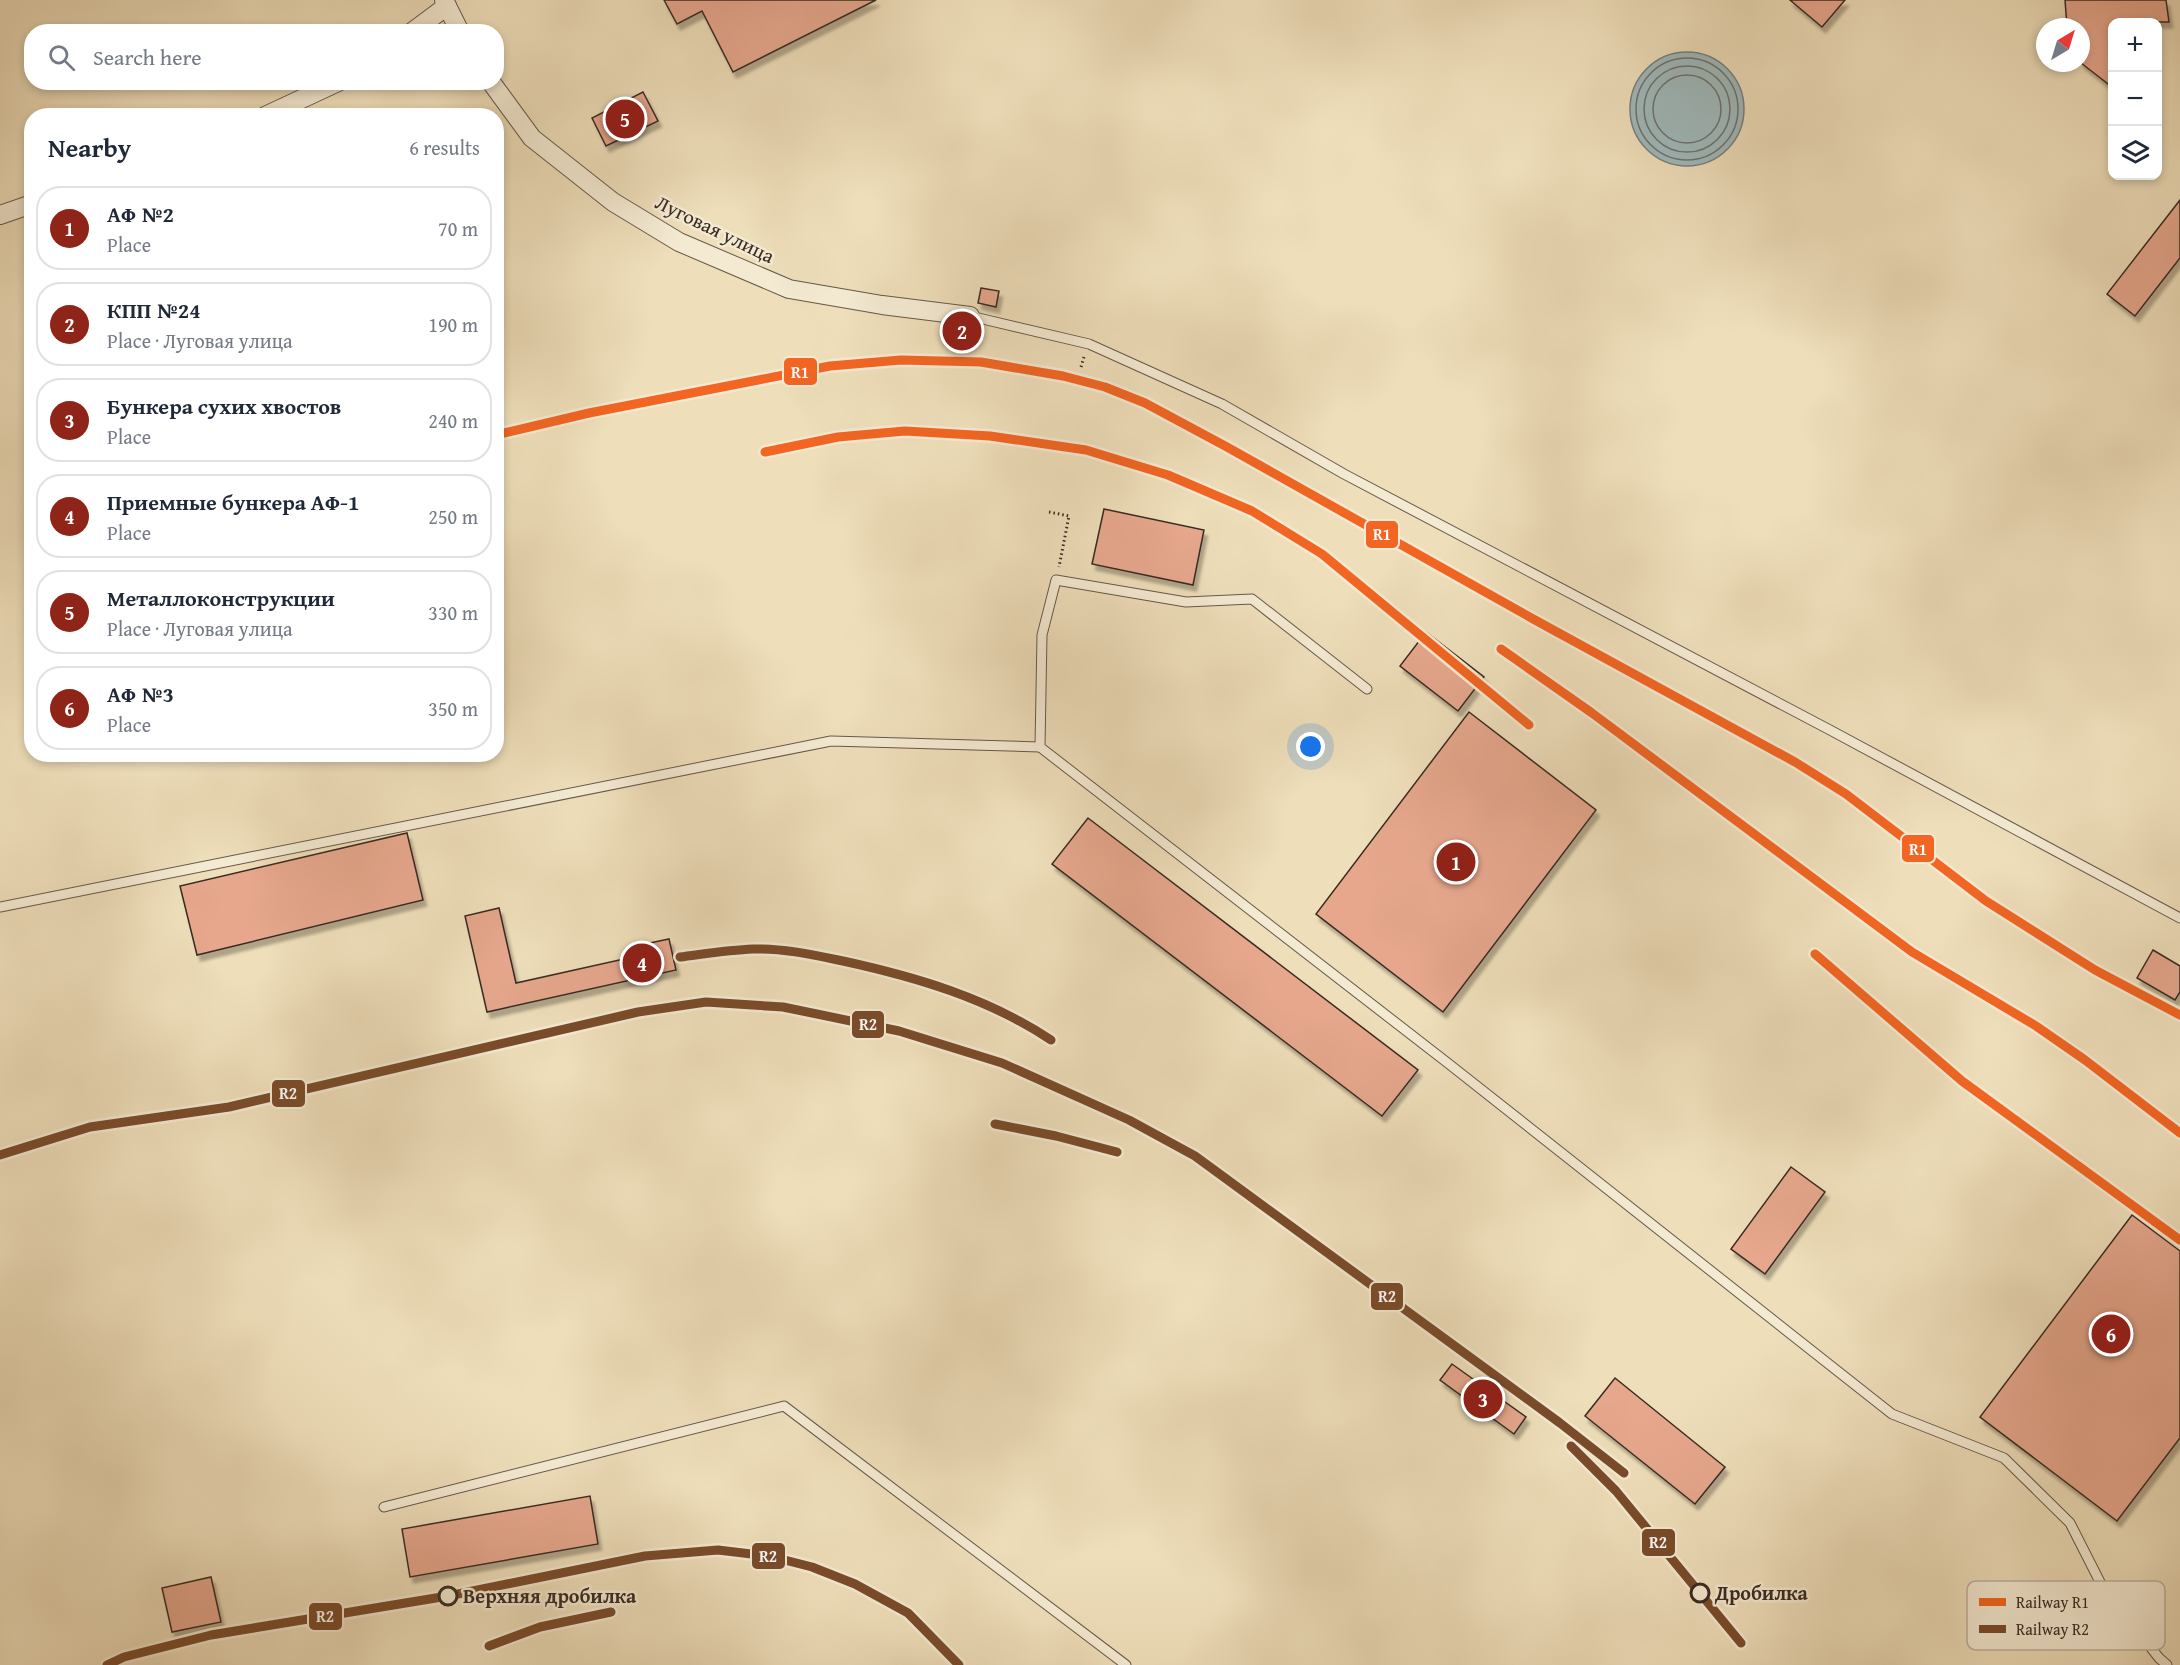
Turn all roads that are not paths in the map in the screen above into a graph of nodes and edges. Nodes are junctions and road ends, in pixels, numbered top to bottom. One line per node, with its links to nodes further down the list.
1 (446, 3): 2 (street); 3 (street)
2 (421, 24)
3 (456, 24)
4 (321, 90): 6 (street)
5 (497, 90): 9 (street, Луговая улица)
6 (282, 108)
7 (24, 207): 8 (street)
8 (0, 215)
9 (970, 316): 13 (lane)
10 (1367, 689): 11 (lane)
11 (1040, 747): 12 (lane); 15 (lane)
12 (0, 907)
13 (2180, 918)
14 (384, 1507): 17 (lane)
15 (2099, 1581)
16 (2153, 1650): 18 (lane)
17 (1126, 1665)
18 (2167, 1665)

